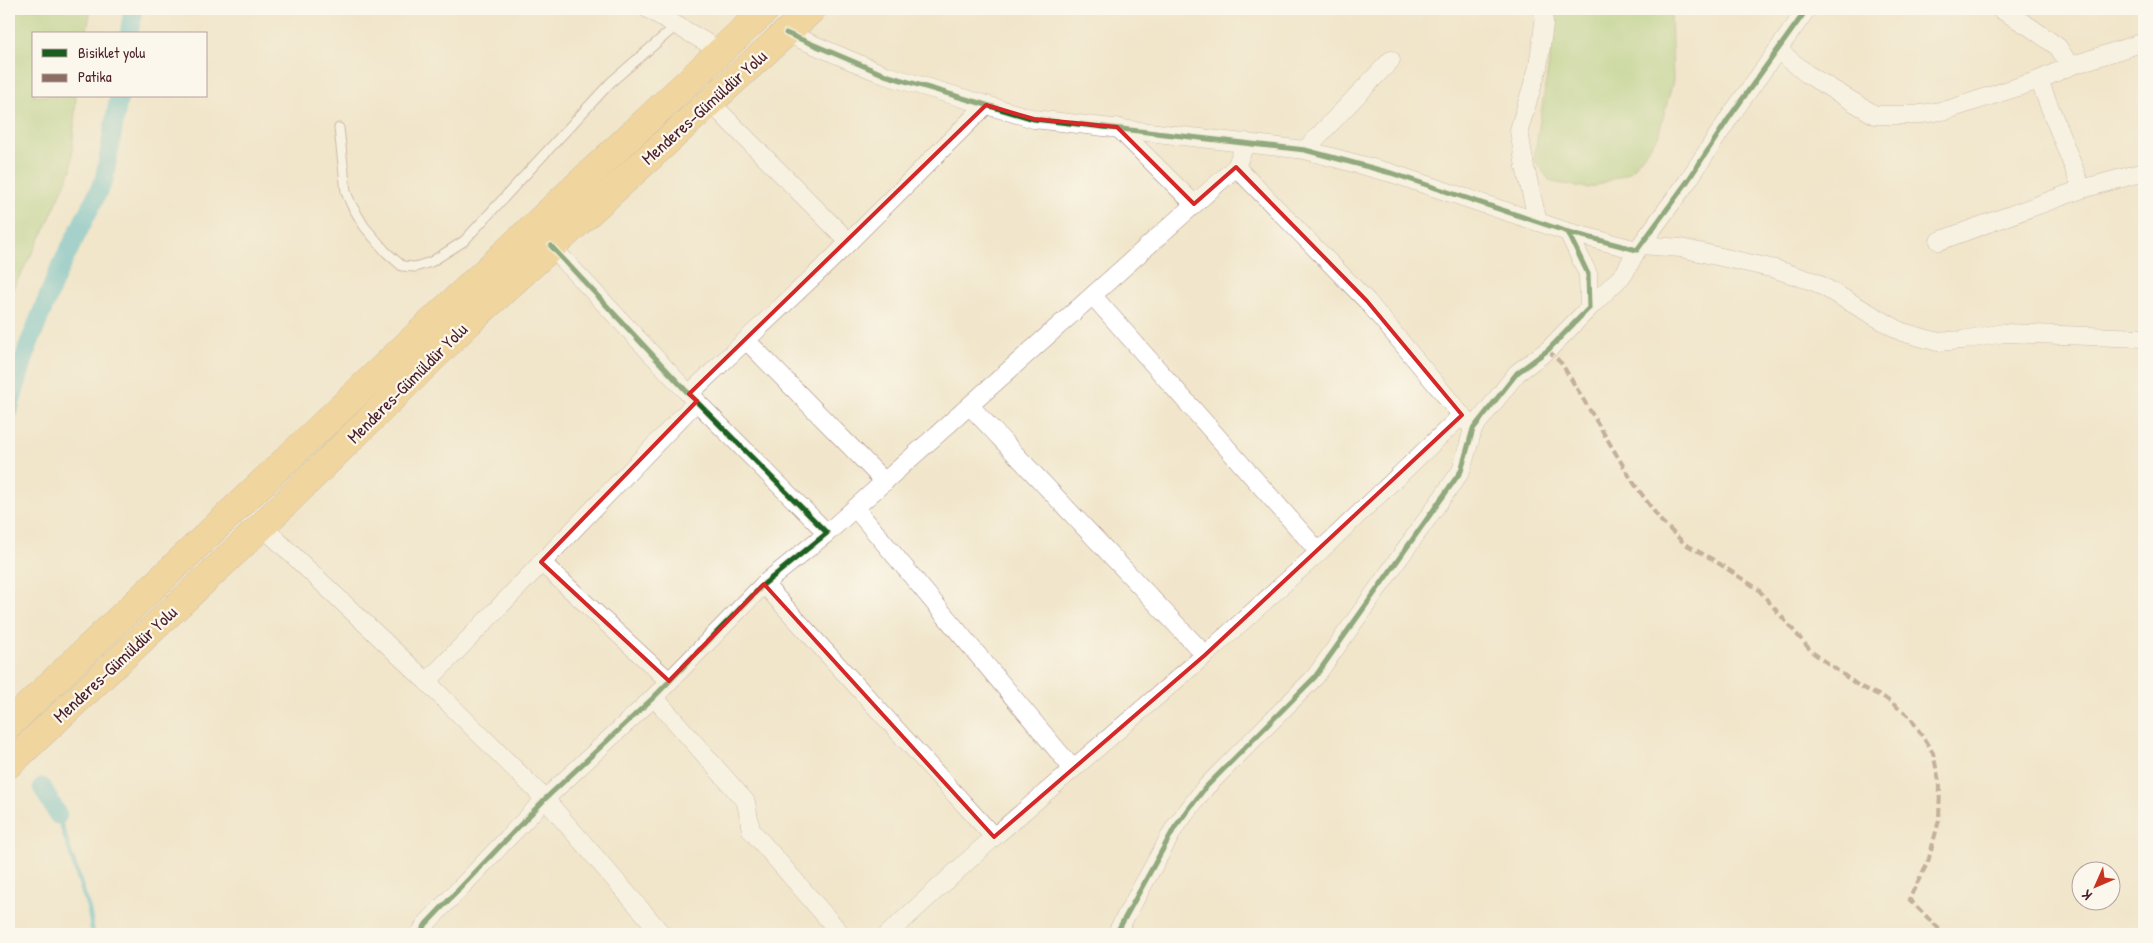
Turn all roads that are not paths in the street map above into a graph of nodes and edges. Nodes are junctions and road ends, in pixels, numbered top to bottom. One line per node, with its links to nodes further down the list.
1 (648, 9): 7 (street)
2 (766, 9): 11 (main road, Menderes-Gümüldür Yolu)
3 (812, 9): 8 (main road, Menderes-Gümüldür Yolu)
4 (1543, 9): 25 (street)
5 (1806, 9): 10 (street)
6 (2000, 9): 13 (street)
7 (677, 26): 11 (street); 18 (lane)
8 (786, 33): 15 (main road, Menderes-Gümüldür Yolu); 16 (street)
9 (2144, 42): 13 (street)
10 (1778, 50): 14 (street); 30 (street)
11 (721, 51): 50 (main road, Menderes-Gümüldür Yolu)
12 (1391, 60): 20 (street)
13 (2070, 66): 14 (street)
14 (2039, 80): 23 (street)
15 (710, 102): 28 (street); 29 (main road, Menderes-Gümüldür Yolu)
16 (986, 105): 17 (street); 28 (street)
17 (1117, 127): 19 (street); 24 (street)
18 (339, 128)
19 (1246, 142): 20 (street); 21 (street)
20 (1305, 150): 25 (street)
21 (1236, 167): 24 (street); 37 (street)
22 (2144, 172): 23 (street)
23 (2082, 189): 27 (street)
24 (1194, 204): 31 (street)
25 (1538, 222): 26 (street)
26 (1568, 232): 30 (street); 32 (street)
27 (1939, 241)
28 (848, 242): 34 (street)
29 (551, 246): 35 (street); 41 (main road, Menderes-Gümüldür Yolu)
30 (1639, 247): 32 (street); 33 (street)
31 (1093, 296): 36 (street); 43 (street)
32 (1589, 308): 38 (street)
33 (2144, 338)
34 (747, 341): 35 (street); 39 (street)
35 (693, 398): 42 (street); 44 (street)
36 (970, 406): 39 (street); 46 (street)
37 (1462, 415): 38 (street); 43 (street)
38 (1473, 429): 59 (street)
39 (884, 482): 40 (street)
40 (855, 508): 42 (street); 52 (street)
41 (262, 526): 48 (street); 51 (main road, Menderes-Gümüldür Yolu)
42 (827, 533): 45 (street)
43 (1320, 552): 46 (street)
44 (542, 562): 47 (street); 48 (street)
45 (764, 584): 47 (street); 54 (street)
46 (1205, 655): 52 (street)
47 (669, 681): 49 (street)
48 (427, 682): 53 (street)
49 (654, 697): 53 (street); 57 (street)
50 (9, 724)
51 (9, 764)
52 (1073, 769): 54 (street)
53 (545, 799): 55 (street); 56 (street)
54 (994, 837): 58 (street)
55 (420, 934)
56 (662, 934)
57 (841, 934)
58 (888, 934)
59 (1116, 934)

